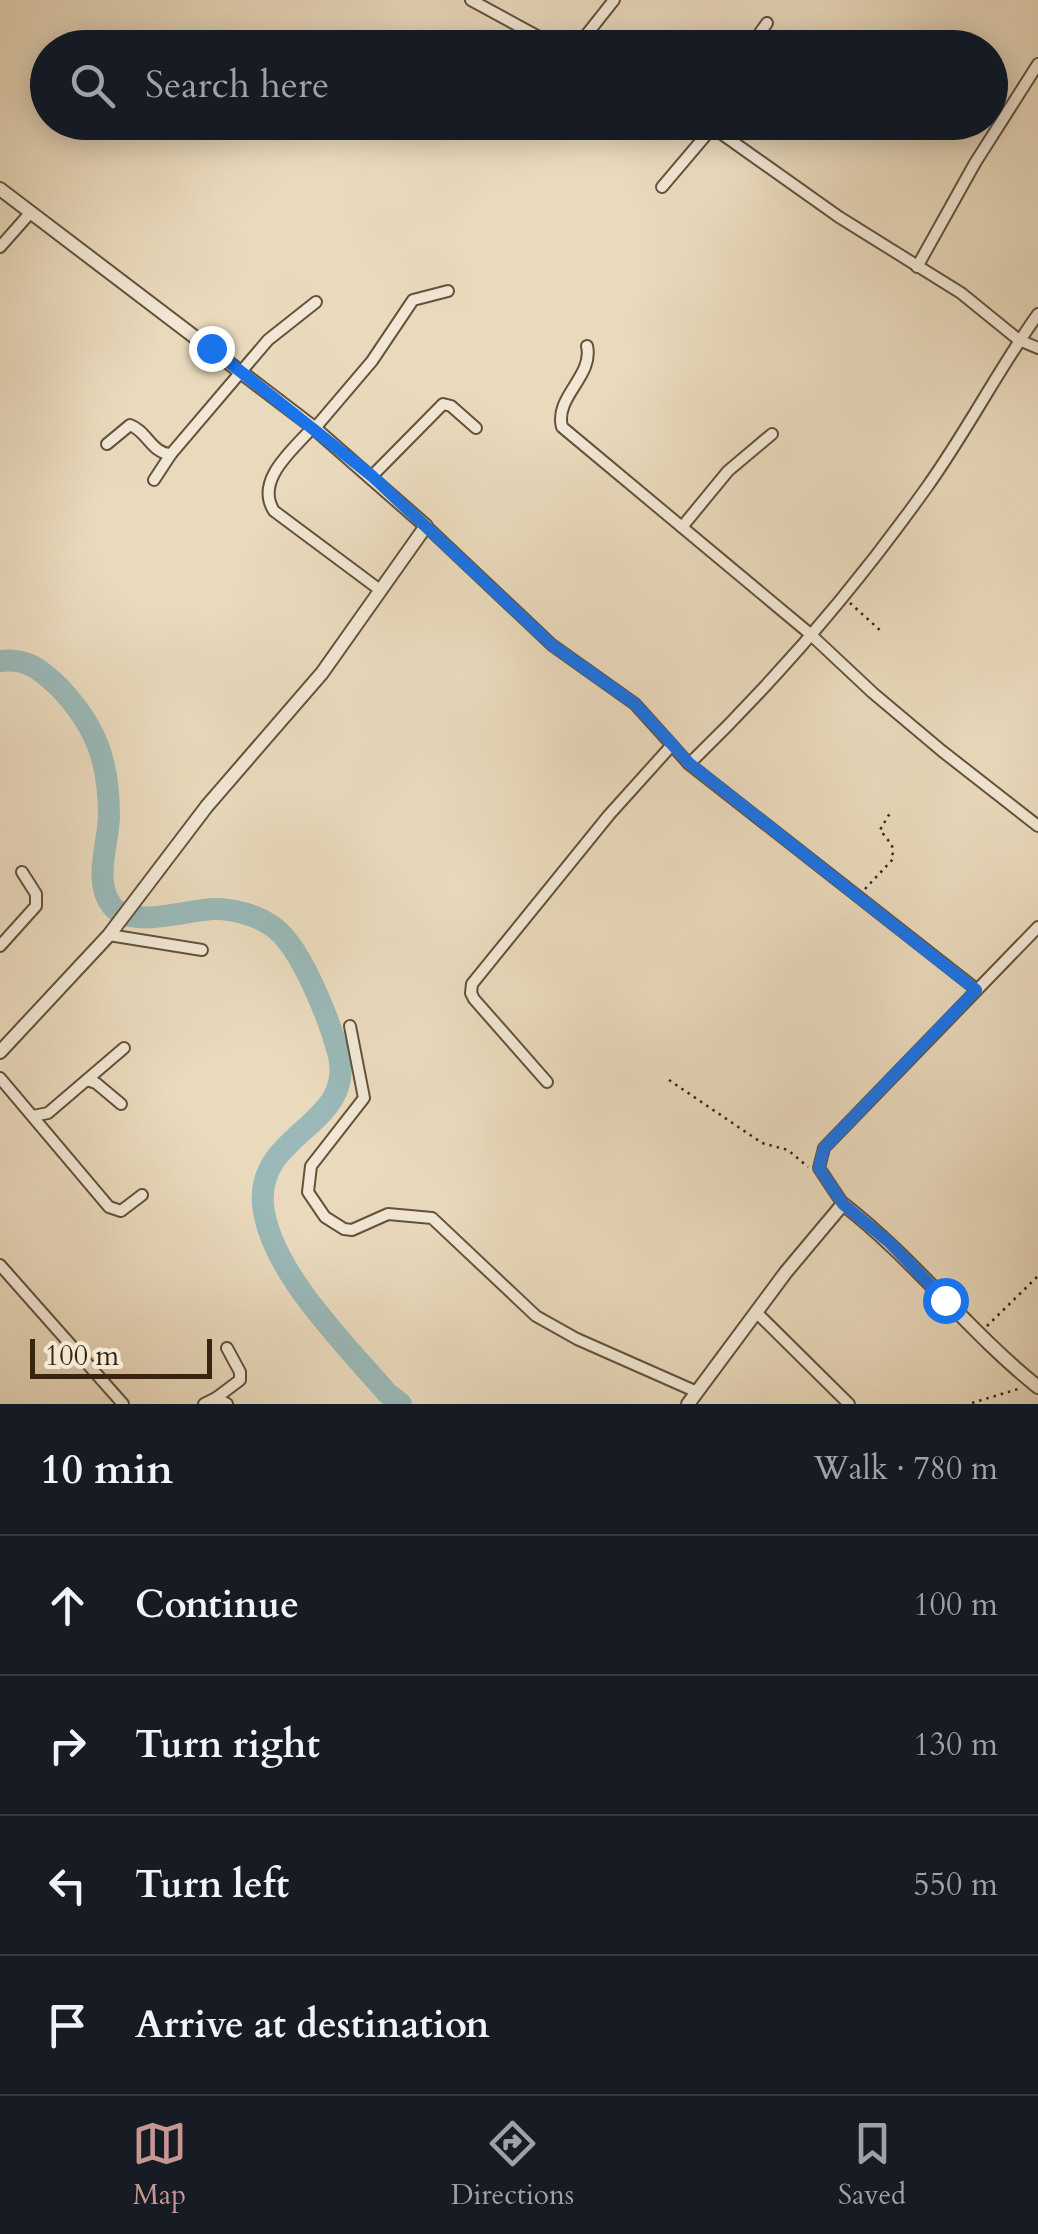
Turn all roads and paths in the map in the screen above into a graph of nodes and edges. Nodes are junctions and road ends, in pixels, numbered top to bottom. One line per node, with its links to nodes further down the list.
1 (472, 0): 4 (street)
2 (502, 0): 4 (street)
3 (614, 0): 7 (street)
4 (493, 13): 6 (street)
5 (767, 23): 8 (street)
6 (525, 30)
7 (590, 30)
8 (762, 30)
9 (1038, 64): 10 (street)
10 (1008, 111)
11 (697, 140): 14 (street)
12 (729, 140): 18 (street)
13 (989, 140): 18 (street)
14 (662, 188)
15 (0, 190): 16 (street)
16 (31, 212): 17 (street); 25 (street)
17 (0, 247)
18 (916, 266): 22 (street)
19 (448, 291): 26 (street)
20 (316, 302): 25 (street)
21 (1038, 314): 22 (street)
22 (1019, 340): 24 (street); 36 (street)
23 (587, 346): 34 (street)
24 (1038, 348)
25 (241, 371): 26 (street); 30 (street)
26 (314, 427): 31 (street); 35 (street)
27 (476, 428): 31 (street)
28 (772, 434): 34 (street)
29 (107, 444): 30 (street)
30 (172, 454): 32 (street)
31 (372, 476): 33 (street)
32 (154, 480)
33 (426, 526): 35 (street); 39 (street)
34 (682, 526): 37 (street)
35 (380, 590): 46 (street)
36 (841, 595): 37 (street); 38 (path)
37 (810, 632): 40 (street); 42 (street)
38 (882, 632)
39 (672, 745): 40 (street); 56 (street)
40 (690, 764): 44 (street)
41 (890, 813): 44 (path)
42 (1038, 826)
43 (22, 872): 47 (street)
44 (858, 898): 49 (street)
45 (1038, 927): 49 (street)
46 (109, 935): 48 (street); 52 (street)
47 (0, 946)
48 (202, 950)
49 (976, 990): 59 (street)
50 (350, 1026): 68 (street)
51 (124, 1048): 54 (street)
52 (0, 1052)
53 (0, 1078): 58 (street)
54 (87, 1080): 57 (street); 58 (street)
55 (668, 1080): 59 (path)
56 (548, 1082)
57 (120, 1104)
58 (33, 1116): 60 (street)
59 (819, 1168): 61 (street)
60 (142, 1195)
61 (843, 1204): 64 (street); 65 (street)
62 (0, 1266): 71 (street)
63 (1038, 1276): 65 (path)
64 (756, 1312): 68 (street); 73 (street)
65 (978, 1332): 67 (street)
66 (227, 1348): 69 (street)
67 (1036, 1386): 70 (path)
68 (692, 1398)
69 (221, 1401): 72 (street)
70 (972, 1403)
71 (122, 1404)
72 (204, 1404)
73 (850, 1404)

